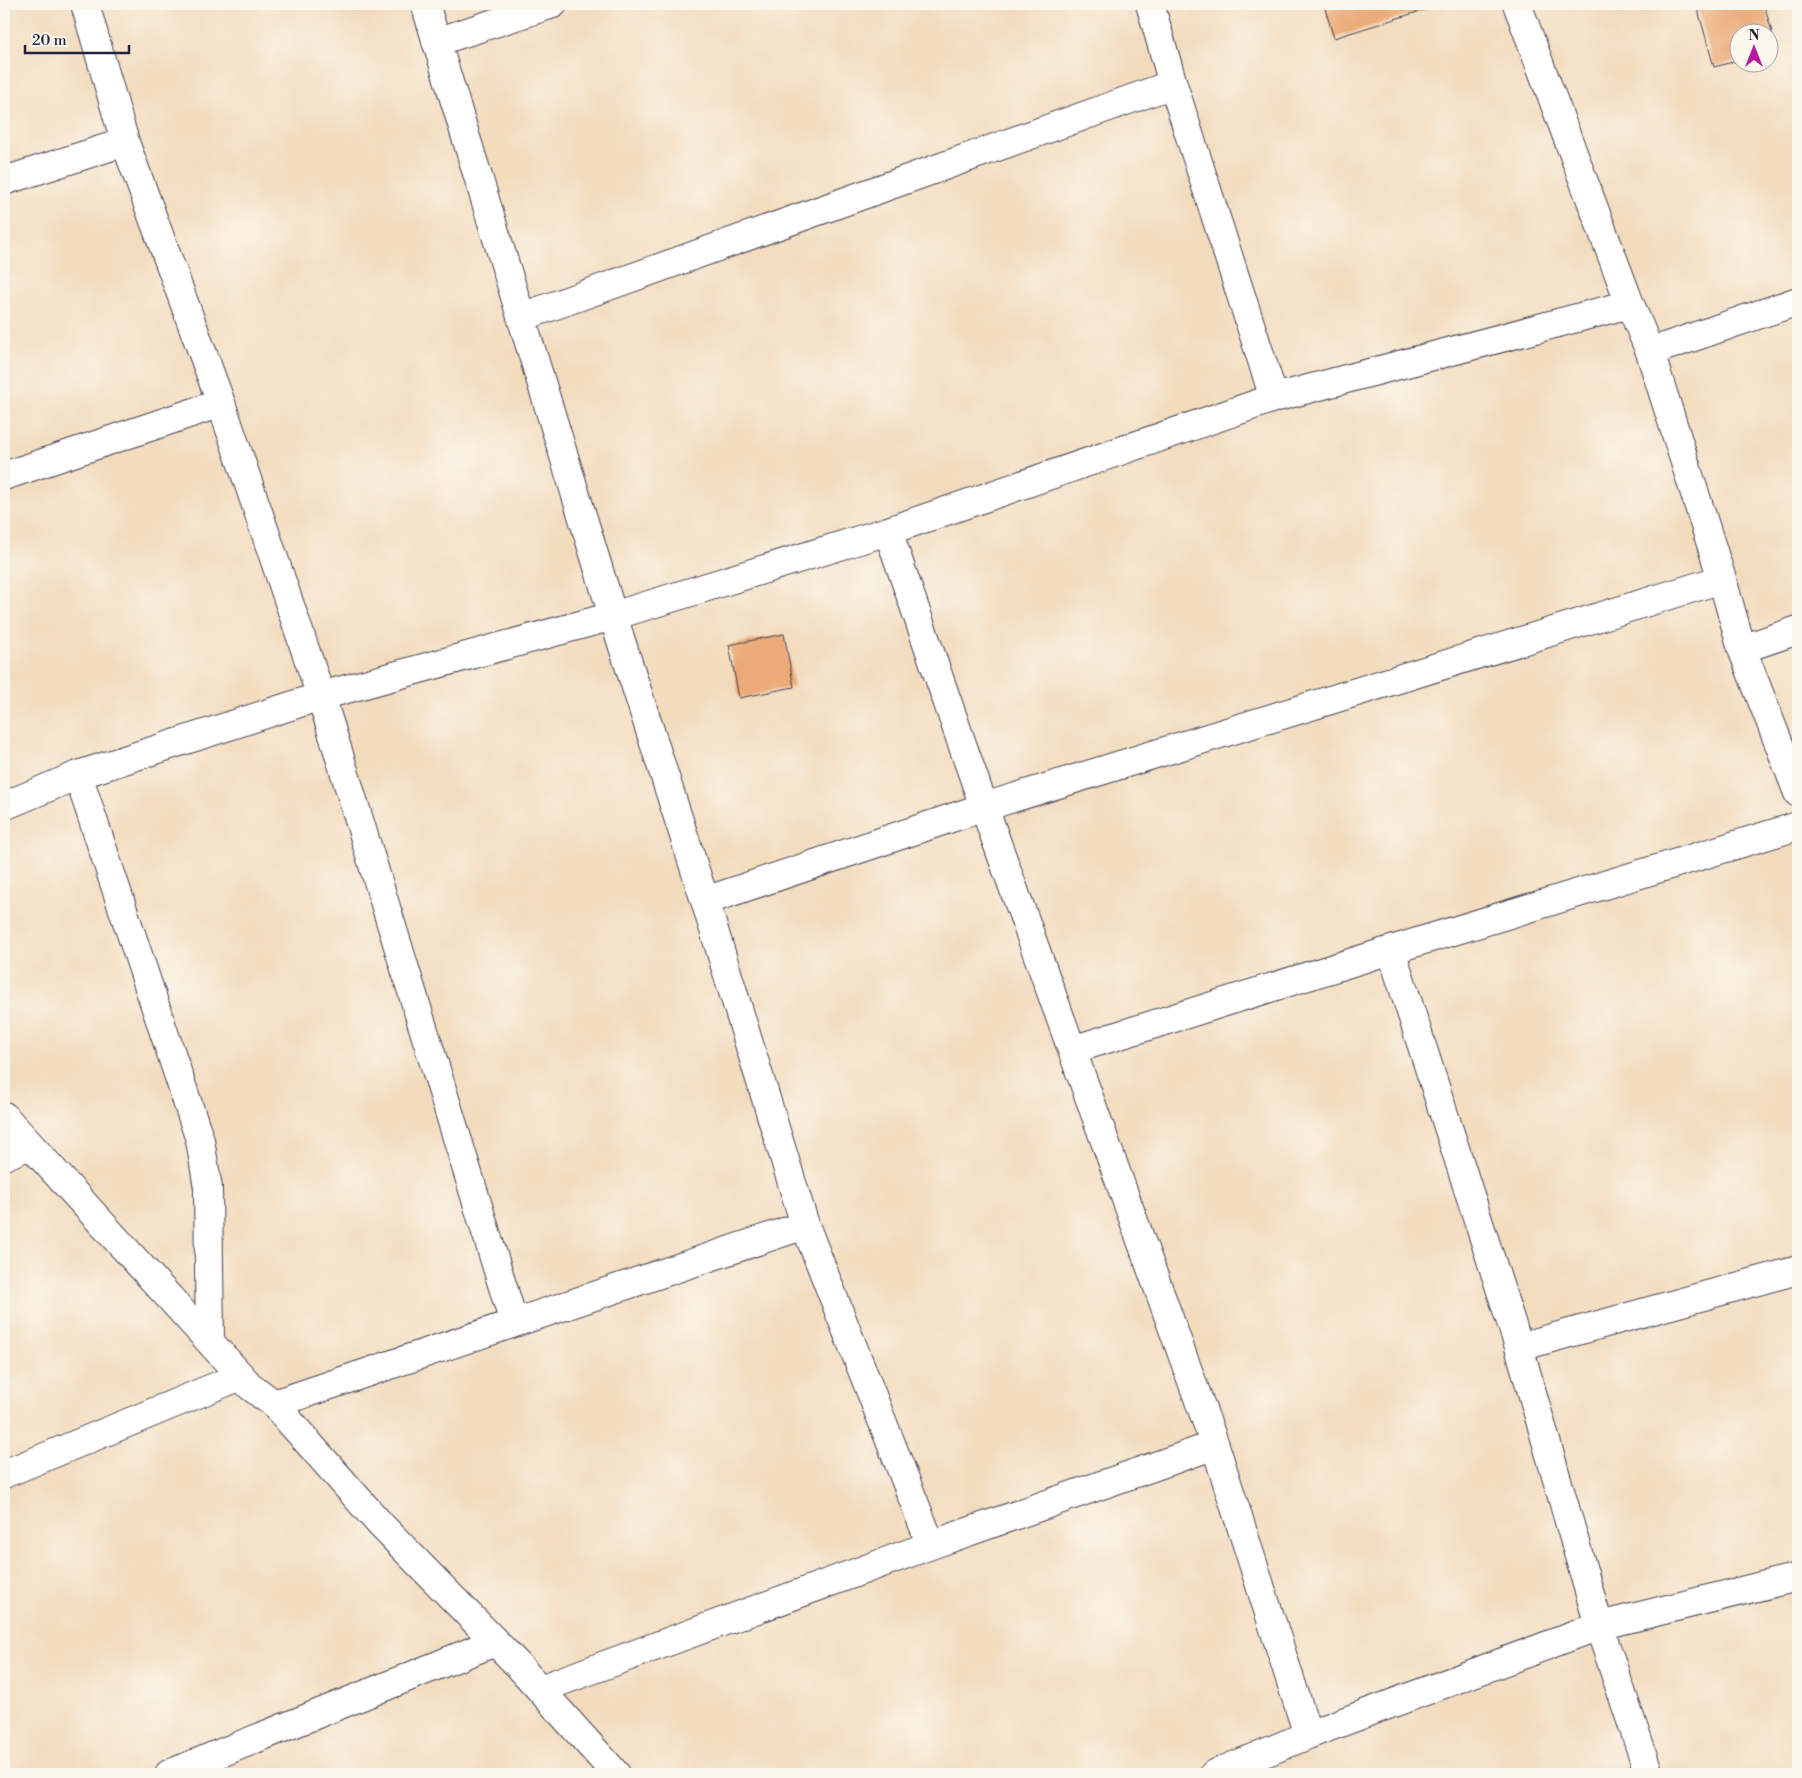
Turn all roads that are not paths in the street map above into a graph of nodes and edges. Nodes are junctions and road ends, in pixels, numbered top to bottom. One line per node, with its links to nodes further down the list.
1 (85, 4): 8 (street)
2 (425, 4): 6 (street)
3 (553, 4): 6 (street)
4 (1150, 4): 7 (street)
5 (1517, 4): 11 (street)
6 (436, 42): 12 (street)
7 (1173, 84): 12 (street); 14 (street)
8 (125, 142): 9 (street); 15 (street)
9 (4, 181)
10 (1798, 301): 13 (street)
11 (1630, 304): 13 (street); 14 (street)
12 (522, 317): 19 (street)
13 (1650, 352): 18 (street)
14 (1274, 398): 17 (street)
15 (221, 403): 16 (street); 22 (street)
16 (4, 476)
17 (888, 531): 19 (street); 26 (street)
18 (1722, 579): 21 (street); 26 (street)
19 (613, 616): 22 (street); 28 (street)
20 (1798, 630): 21 (street)
21 (1742, 649): 24 (street)
22 (321, 696): 23 (street); 36 (street)
23 (78, 774): 25 (street); 37 (street)
24 (1798, 793)
25 (4, 806)
26 (984, 807): 28 (street); 30 (street)
27 (1798, 826): 29 (street)
28 (705, 901): 34 (street)
29 (1391, 950): 30 (street); 38 (street)
30 (1072, 1050): 41 (street)
31 (4, 1116): 32 (street)
32 (30, 1145): 33 (street); 37 (street)
33 (4, 1156)
34 (805, 1225): 36 (street); 43 (street)
35 (1798, 1270): 38 (street)
36 (514, 1323): 40 (street)
37 (210, 1341): 39 (street)
38 (1519, 1347): 45 (street)
39 (241, 1376): 40 (street); 42 (street)
40 (274, 1404): 46 (street)
41 (1215, 1445): 43 (street); 48 (street)
42 (4, 1474)
43 (931, 1545): 47 (street)
44 (1798, 1577): 45 (street)
45 (1599, 1626): 48 (street); 52 (street)
46 (495, 1642): 47 (street); 49 (street)
47 (540, 1690): 50 (street)
48 (1308, 1735): 51 (street)
49 (169, 1774)
50 (616, 1774)
51 (1214, 1774)
52 (1649, 1774)

